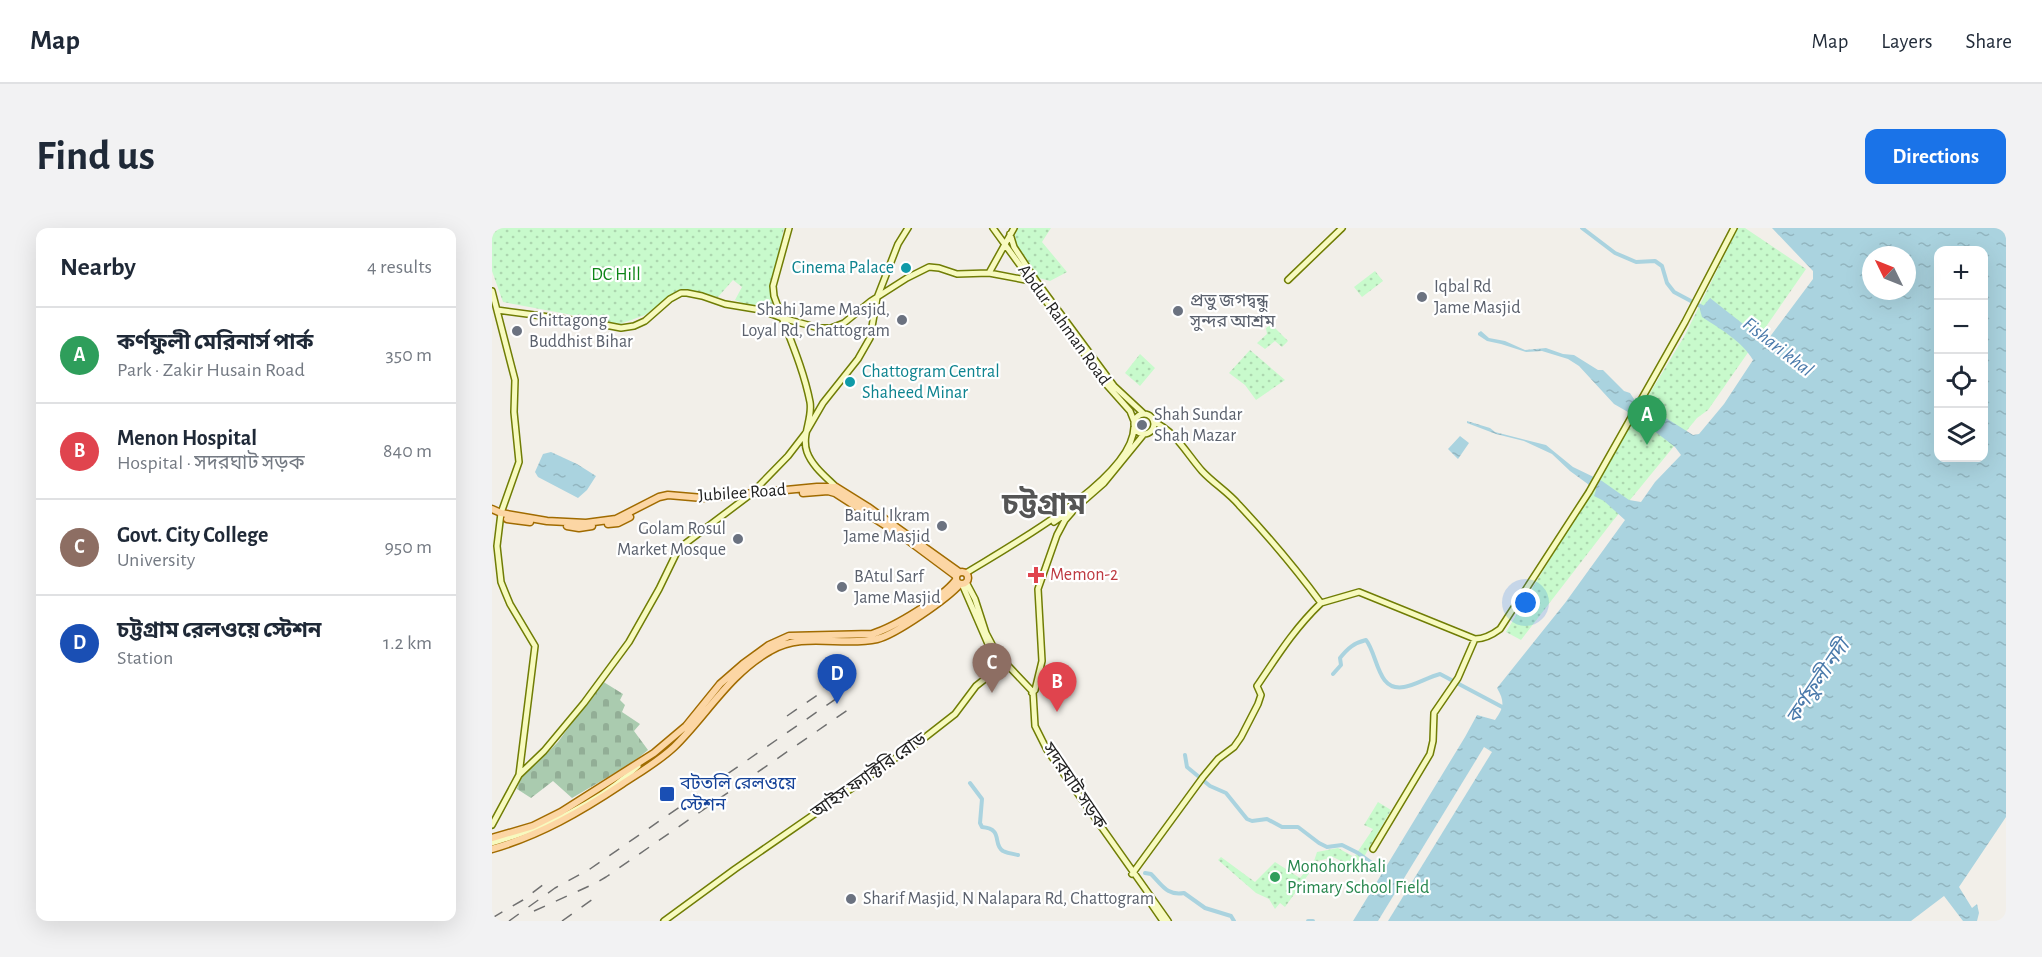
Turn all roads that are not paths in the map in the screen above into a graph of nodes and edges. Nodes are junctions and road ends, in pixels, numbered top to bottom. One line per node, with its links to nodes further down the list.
1 (789, 228): 15 (main road)
2 (908, 228): 13 (main road)
3 (993, 228): 8 (main road, Abdur Rahman Road)
4 (1014, 228): 7 (main road)
5 (1342, 228): 10 (main road)
6 (1734, 228): 29 (main road)
7 (1010, 234): 8 (main road); 16 (main road)
8 (1005, 244): 9 (main road); 11 (main road, Abdur Rahman Road)
9 (989, 273): 11 (main road); 13 (main road)
10 (1288, 280)
11 (1031, 281): 18 (main road, Abdur Rahman Road)
12 (492, 291): 14 (main road)
13 (877, 298): 15 (main road); 19 (main road)
14 (495, 312): 15 (main road); 25 (main road)
15 (782, 318): 19 (main road)
16 (1143, 413): 17 (main road); 18 (main road)
17 (1154, 422): 20 (main road); 27 (main road)
18 (1134, 424): 20 (main road); 26 (main road)
19 (805, 434): 21 (main road); 22 (main road)
20 (1144, 434): 23 (main road)
21 (836, 488): 22 (main road, Jubilee Road); 26 (main road)
22 (749, 496): 25 (main road, Jubilee Road); 26 (main road); 35 (main road)
23 (1080, 504): 26 (main road); 31 (main road, সদরঘাট সড়ক)
24 (492, 511): 25 (main road, Jubilee Road)
25 (502, 515): 35 (main road)
26 (962, 578): 28 (main road); 30 (main road)
27 (1322, 603): 29 (main road); 41 (main road)
28 (865, 637): 32 (main road); 33 (main road)
29 (1475, 639): 40 (main road)
30 (1004, 664): 31 (main road); 42 (main road, আইস ফ্যাক্টরি রোড)
31 (1032, 693): 41 (main road, সদরঘাট সড়ক)
32 (647, 757): 34 (main road); 37 (main road)
33 (651, 766): 34 (main road); 39 (main road)
34 (636, 771): 38 (main road)
35 (519, 775): 36 (main road)
36 (492, 825)
37 (492, 838)
38 (492, 843)
39 (492, 849)
40 (1373, 849)
41 (1133, 873): 43 (main road, সদরঘাট সড়ক); 44 (main road, সদরঘাট সড়ক)
42 (664, 921)
43 (1163, 921)
44 (1168, 921)

